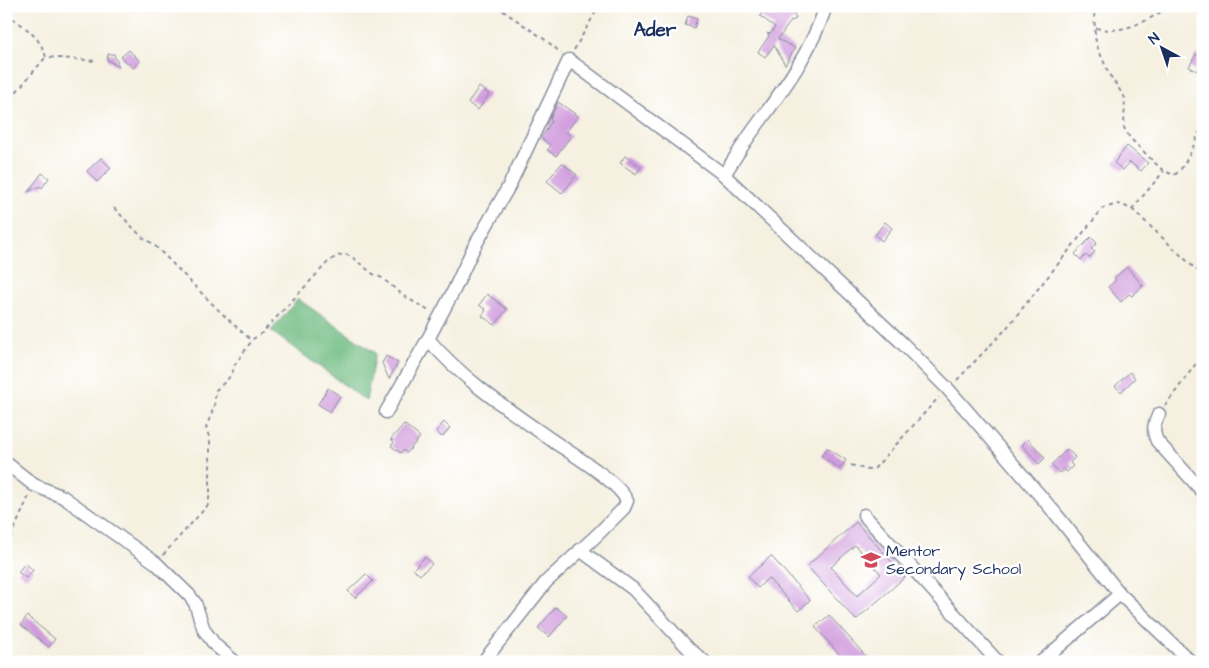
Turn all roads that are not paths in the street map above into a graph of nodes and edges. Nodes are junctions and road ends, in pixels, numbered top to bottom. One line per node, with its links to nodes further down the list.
1 (826, 6): 2 (street)
2 (724, 175): 3 (street); 10 (street)
3 (428, 339): 4 (street); 9 (street)
4 (386, 412)
5 (1159, 414): 7 (street)
6 (6, 464): 11 (street)
7 (1203, 492)
8 (864, 515): 14 (street)
9 (580, 550): 12 (street); 13 (street)
10 (1120, 594): 15 (street); 16 (street)
11 (235, 662)
12 (483, 662)
13 (705, 662)
14 (998, 662)
15 (1041, 662)
16 (1191, 662)

